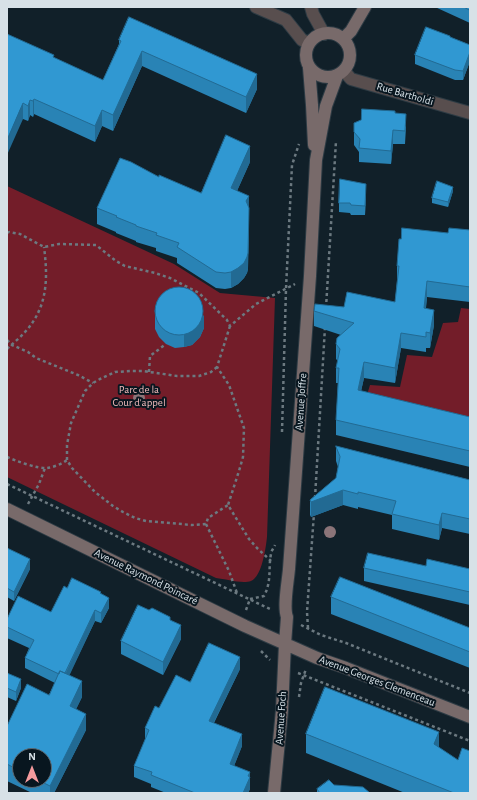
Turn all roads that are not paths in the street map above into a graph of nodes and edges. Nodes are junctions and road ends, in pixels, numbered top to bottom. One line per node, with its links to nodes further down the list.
1 (256, 7): 6 (street)
2 (312, 7): 4 (street)
3 (365, 7): 5 (street)
4 (324, 34): 5 (street); 6 (street)
5 (343, 39): 8 (street)
6 (309, 43): 7 (street)
7 (309, 68): 8 (street); 10 (street, Avenue Joffre)
8 (340, 73): 9 (street, Rue Bartholdi); 10 (street, Avenue Joffre)
9 (470, 113)
10 (316, 160): 12 (street, Avenue Joffre)
11 (7, 509): 12 (street, Avenue Raymond Poincaré)
12 (285, 644): 13 (street, Avenue Georges Clemenceau); 14 (street, Avenue Foch)
13 (470, 717)
14 (274, 793)

